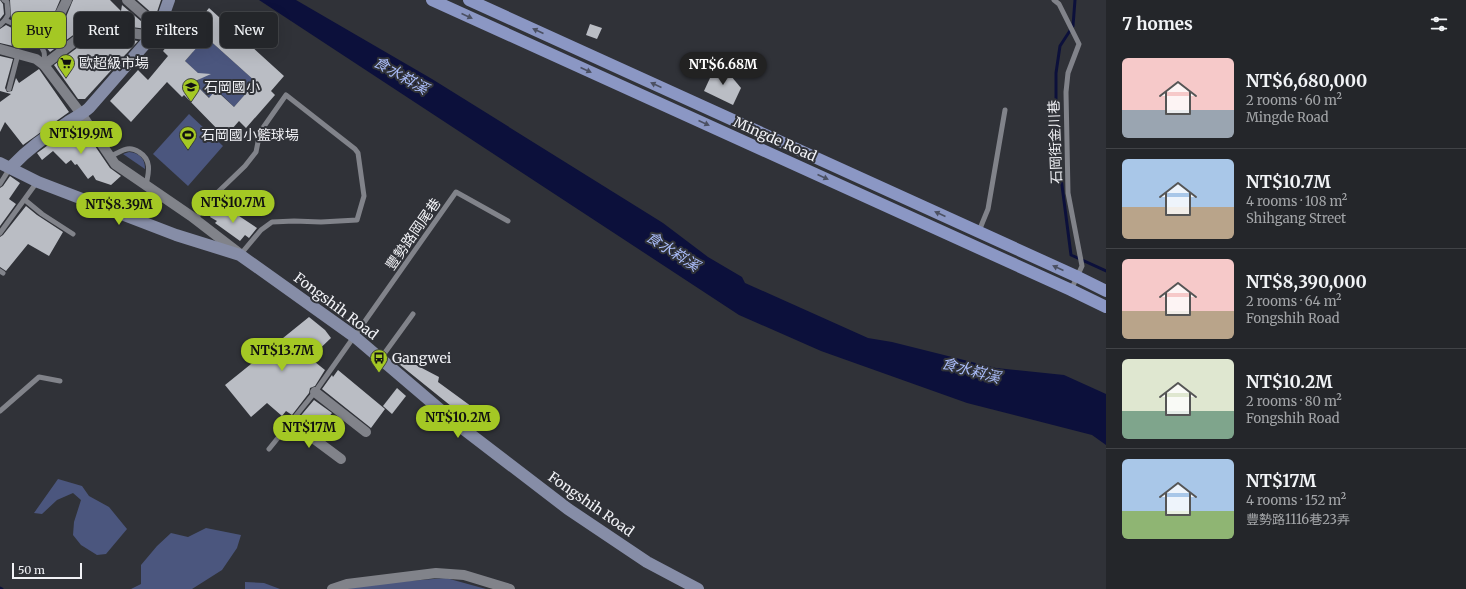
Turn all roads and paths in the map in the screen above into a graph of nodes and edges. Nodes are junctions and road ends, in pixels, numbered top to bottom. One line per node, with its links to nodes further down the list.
1 (4, 0): 12 (lane)
2 (67, 0): 8 (street)
3 (127, 0): 11 (street)
4 (169, 0): 9 (street)
5 (432, 0): 14 (main road, Mingde Road, one-way to 14)
6 (469, 0): 10 (main road, Mingde Road)
7 (1054, 0): 35 (lane, 石岡街金川巷)
8 (61, 12)
9 (164, 12)
10 (502, 15): 14 (main road); 31 (main road, Mingde Road, one-way to 10)
11 (142, 17)
12 (5, 20): 13 (lane); 19 (lane)
13 (0, 25)
14 (496, 29): 36 (main road, Mingde Road, one-way to 36)
15 (142, 31): 19 (street)
16 (142, 48): 22 (street)
17 (0, 49): 18 (street)
18 (18, 54): 19 (street); 20 (lane)
19 (44, 65): 22 (street)
20 (9, 89)
21 (1005, 110): 31 (lane)
22 (82, 114): 23 (street); 24 (street)
23 (110, 156): 27 (street); 27 (lane)
24 (5, 165): 25 (street, Fongshih Road); 26 (lane)
25 (38, 182): 28 (lane); 34 (street, Fongshih Road)
26 (0, 184)
27 (146, 185): 29 (street)
28 (25, 200): 32 (lane); 33 (lane)
29 (195, 219): 34 (street); 34 (lane)
30 (508, 221): 40 (lane, 豐勢路岡尾巷)
31 (979, 232): 35 (main road, Mingde Road, one-way to 31)
32 (0, 233)
33 (73, 234)
34 (240, 254): 40 (street, Fongshih Road)
35 (1078, 277): 36 (lane, 石岡街金川巷); 37 (main road, Mingde Road)
36 (1071, 290): 38 (main road, Mingde Road)
37 (1106, 291)
38 (1106, 307)
39 (413, 314): 41 (lane)
40 (355, 337): 41 (street, Fongshih Road); 43 (lane)
41 (380, 359): 51 (street, Fongshih Road)
42 (60, 382): 44 (lane)
43 (315, 392): 45 (lane); 46 (street)
44 (0, 410)
45 (290, 421): 47 (lane); 48 (street)
46 (366, 432)
47 (269, 449)
48 (341, 459)
49 (332, 589): 50 (street)
50 (510, 589)
51 (698, 589)

